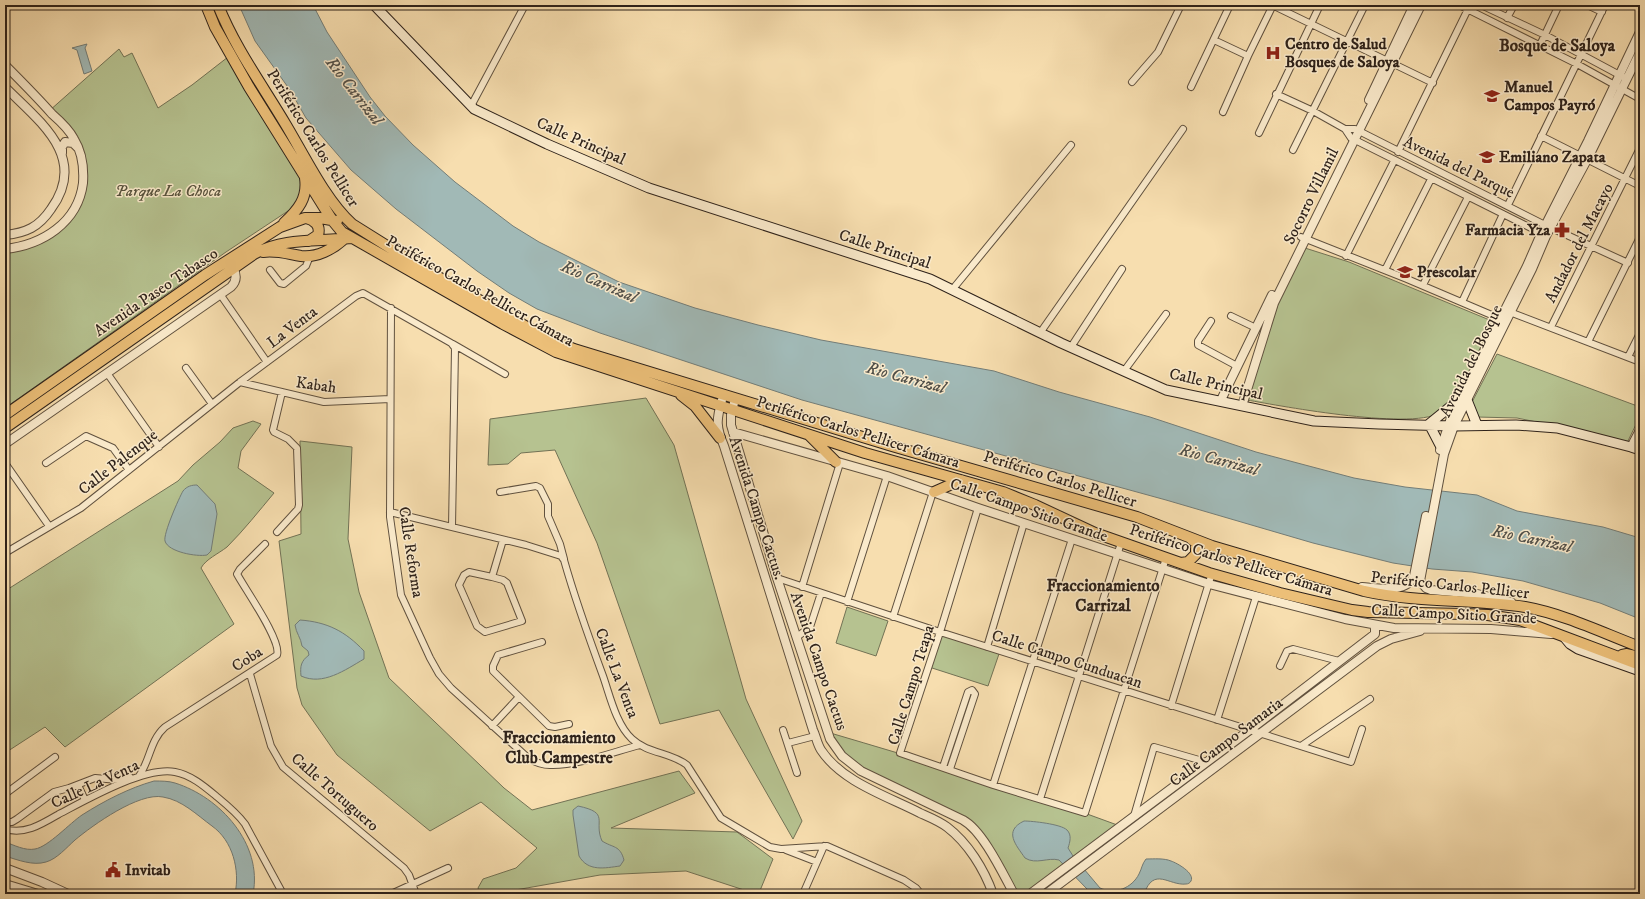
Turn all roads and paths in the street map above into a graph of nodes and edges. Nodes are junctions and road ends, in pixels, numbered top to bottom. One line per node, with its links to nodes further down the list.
1 (206, 5): 62 (main road, Periférico Carlos Pellicer Cámara)
2 (218, 5): 73 (main road, Periférico Carlos Pellicer)
3 (374, 5): 43 (main road, Calle Principal)
4 (525, 5): 43 (street)
5 (1181, 5): 35 (street)
6 (1230, 5): 24 (street)
7 (1272, 5): 21 (street); 28 (street)
8 (1320, 5): 21 (street)
9 (1365, 5): 25 (street)
10 (1414, 5): 30 (street, Socorro Villamil)
11 (1421, 5): 30 (street, Socorro Villamil)
12 (1459, 5): 18 (street)
13 (1481, 5): 20 (street)
14 (1514, 5): 20 (street)
15 (1559, 5): 23 (street)
16 (1587, 5): 19 (street)
17 (1605, 5): 19 (street)
18 (1468, 9): 26 (street); 36 (street)
19 (1602, 12): 29 (street)
20 (1508, 18): 23 (street)
21 (1310, 24): 25 (street); 41 (street)
22 (1640, 32): 33 (street, Avenida del Bosque)
23 (1545, 35): 26 (street); 29 (street)
24 (1214, 40): 28 (street); 39 (street)
25 (1347, 42): 30 (street); 44 (street)
26 (1540, 45): 31 (street)
27 (1640, 52): 34 (street, Avenida del Bosque)
28 (1248, 56): 45 (street)
29 (1582, 56): 31 (street); 33 (street)
30 (1390, 62): 36 (street); 49 (street, Socorro Villamil)
31 (1577, 64): 37 (street); 51 (street)
32 (5, 65): 46 (street)
33 (1619, 75): 34 (street); 37 (street, Avenida del Bosque)
34 (1627, 79): 40 (street, Avenida del Bosque)
35 (1132, 82)
36 (1433, 83): 58 (street)
37 (1614, 84): 40 (street); 60 (street, Avenida del Bosque)
38 (5, 86): 52 (street)
39 (1191, 87)
40 (1622, 88): 42 (street); 60 (street, Avenida del Bosque)
41 (1276, 94): 44 (street); 50 (street)
42 (1640, 99)
43 (471, 106): 90 (main road, Calle Principal)
44 (1313, 111): 48 (street); 57 (street)
45 (1223, 112)
46 (66, 128): 52 (street); 56 (street)
47 (1183, 129): 101 (street)
48 (1345, 129): 49 (street); 53 (street)
49 (1357, 130): 53 (street, Socorro Villamil); 58 (street, Avenida del Parque)
50 (1259, 133)
51 (1541, 136): 60 (street); 67 (street)
52 (54, 137): 59 (street)
53 (1352, 139): 61 (street, Avenida del Parque); 77 (street, Socorro Villamil)
54 (1071, 145): 90 (street)
55 (1640, 148): 63 (street, Andador del Macayo)
56 (79, 149): 59 (street); 80 (street)
57 (1293, 150)
58 (1398, 152): 67 (street, Avenida del Parque)
59 (62, 156): 74 (street)
60 (1584, 156): 63 (street); 71 (street, Avenida del Bosque)
61 (1394, 161): 64 (street, Avenida del Parque); 83 (street)
62 (305, 176): 70 (main road, Periférico Carlos Pellicer Cámara); 72 (main road)
63 (1626, 178): 65 (street); 79 (street, Andador del Macayo)
64 (1431, 179): 66 (street, Avenida del Parque); 88 (street)
65 (1640, 186)
66 (1468, 197): 68 (street, Avenida del Parque); 89 (street)
67 (1508, 205): 71 (street, Avenida del Parque)
68 (1503, 214): 75 (street, Avenida del Parque); 92 (street)
69 (305, 218): 70 (main road, Avenida Paseo Tabasco); 72 (main road, Avenida Paseo Tabasco); 78 (main road)
70 (332, 220): 73 (main road, Periférico Carlos Pellicer Cámara)
71 (1548, 226): 75 (street, Avenida del Bosque); 79 (street, Avenida del Parque)
72 (280, 227): 126 (main road, Avenida Paseo Tabasco)
73 (343, 231): 78 (main road, Avenida Paseo Tabasco); 82 (main road); 115 (main road, Periférico Carlos Pellicer Cámara); 117 (main road, Periférico Carlos Pellicer)
74 (5, 235)
75 (1543, 235): 94 (street, Avenida del Bosque)
76 (1640, 237): 84 (street)
77 (1304, 238): 83 (street); 99 (street, Socorro Villamil); 124 (street, Socorro Villamil)
78 (309, 241): 81 (main road, Avenida Paseo Tabasco)
79 (1591, 246): 84 (street, Avenida del Parque); 100 (street, Andador del Macayo)
80 (5, 249)
81 (254, 254): 82 (main road); 85 (main road, Avenida Paseo Tabasco)
82 (310, 256): 87 (street)
83 (1346, 256): 88 (street)
84 (1628, 263): 103 (street)
85 (232, 268): 91 (street, Avenida Paseo Tabasco); 130 (main road, Avenida Paseo Tabasco)
86 (1122, 269): 105 (street)
87 (270, 270)
88 (1385, 270): 89 (street)
89 (1422, 286): 92 (street)
90 (952, 290): 101 (main road, Calle Principal)
91 (220, 294): 107 (street); 112 (street, Avenida Paseo Tabasco)
92 (1462, 302): 97 (street)
93 (391, 308): 104 (street); 107 (street, La Venta); 118 (street, Calle Reforma)
94 (1508, 312): 97 (street, Avenida del Bosque); 100 (street); 120 (street, Avenida del Bosque)
95 (1166, 314): 111 (street)
96 (1230, 316): 99 (street)
97 (1501, 319): 120 (street, Avenida del Bosque)
98 (1211, 321): 109 (street)
99 (1256, 328): 109 (street, Socorro Villamil)
100 (1551, 328): 103 (street)
101 (1040, 332): 105 (main road, Calle Principal)
102 (1640, 333): 106 (street)
103 (1588, 342): 106 (street)
104 (451, 343): 113 (street); 151 (street)
105 (1071, 347): 111 (main road, Calle Principal)
106 (1628, 357): 108 (street)
107 (267, 362): 114 (street, La Venta)
108 (1640, 362)
109 (1237, 366): 121 (street, Socorro Villamil)
110 (186, 368): 122 (street)
111 (1124, 371): 121 (main road, Calle Principal)
112 (107, 373): 135 (street, Avenida Paseo Tabasco); 136 (street)
113 (505, 374)
114 (240, 382): 116 (street, Kabah); 122 (street, Calle Palenque)
115 (674, 390): 123 (main road, Periférico Carlos Pellicer Cámara); 134 (main road)
116 (282, 392): 118 (street, Kabah); 152 (street)
117 (724, 395): 119 (main road, Periférico Carlos Pellicer); 123 (street, Avenida Campo Cactus.)
118 (390, 399): 148 (street, Calle Reforma)
119 (735, 399): 125 (street, Avenida Campo Cactus); 153 (main road, Periférico Carlos Pellicer)
120 (1464, 399): 127 (main road); 128 (main road); 129 (street, Avenida del Bosque)
121 (1221, 400): 124 (main road, Calle Principal)
122 (212, 404): 136 (street, Calle Palenque)
123 (721, 406): 125 (main road, Periférico Carlos Pellicer Cámara); 134 (street, Avenida Campo Cactus.)
124 (1242, 406): 127 (main road, Calle Principal)
125 (732, 409): 132 (street, Avenida Campo Cactus); 133 (main road, Periférico Carlos Pellicer Cámara)
126 (5, 415)
127 (1429, 424): 129 (main road, Calle Principal); 138 (main road)
128 (1477, 425): 129 (main road, Calle Principal); 137 (main road, Calle Principal)
129 (1451, 426): 138 (street, Avenida del Bosque)
130 (5, 428)
131 (1640, 430): 137 (street)
132 (733, 432): 139 (street, Calle Campo Sitio Grande); 168 (street, Avenida Campo Cactus)
133 (808, 433): 139 (main road); 144 (main road, Periférico Carlos Pellicer Cámara)
134 (720, 438): 206 (street, Avenida Campo Cactus.)
135 (5, 444)
136 (159, 447): 142 (street, Calle Palenque)
137 (1636, 449)
138 (1441, 451): 167 (street, Avenida del Bosque)
139 (838, 462): 143 (street, Calle Campo Sitio Grande); 171 (street)
140 (5, 463): 150 (street)
141 (46, 463): 142 (street)
142 (129, 470): 150 (street, Calle Palenque)
143 (887, 476): 146 (street, Calle Campo Sitio Grande); 174 (street)
144 (961, 480): 146 (main road); 156 (main road, Periférico Carlos Pellicer Cámara)
145 (500, 492): 162 (street, Calle La Venta)
146 (934, 492): 147 (street, Calle Campo Sitio Grande); 176 (street)
147 (978, 508): 149 (street, Calle Campo Sitio Grande); 179 (street, Calle Campo Teapa)
148 (390, 512): 151 (street); 201 (street, Calle Reforma)
149 (1024, 523): 154 (street, Calle Campo Sitio Grande); 184 (street)
150 (49, 526): 159 (street, Calle Palenque)
151 (452, 527): 155 (street)
152 (277, 532)
153 (1190, 538): 158 (main road, Periférico Carlos Pellicer); 163 (main road)
154 (1072, 539): 160 (street, Calle Campo Sitio Grande); 189 (street)
155 (503, 540): 162 (street); 166 (street)
156 (1121, 543): 160 (street); 161 (main road, Periférico Carlos Pellicer Cámara)
157 (265, 544): 193 (street, Coba)
158 (1212, 546): 165 (main road); 170 (main road, Periférico Carlos Pellicer)
159 (5, 553)
160 (1117, 554): 164 (street, Calle Campo Sitio Grande); 194 (street)
161 (1166, 558): 163 (main road, Periférico Carlos Pellicer Cámara); 164 (street)
162 (564, 560): 208 (street, Calle La Venta)
163 (1181, 563): 165 (main road, Periférico Carlos Pellicer Cámara)
164 (1162, 569): 169 (street, Calle Campo Sitio Grande); 195 (street)
165 (1210, 573): 169 (street); 180 (main road, Periférico Carlos Pellicer Cámara)
166 (492, 577): 166 (street)
167 (1417, 577): 170 (street); 175 (street)
168 (777, 578): 171 (street, Calle Campo Cunduacan); 181 (street, Avenida Campo Cactus)
169 (1209, 584): 173 (street, Calle Campo Sitio Grande); 198 (street)
170 (1350, 586): 175 (main road, Periférico Carlos Pellicer)
171 (802, 587): 172 (street, Calle Campo Cunduacan)
172 (821, 593): 174 (street, Calle Campo Cunduacan); 181 (street)
173 (1256, 597): 177 (street, Calle Campo Sitio Grande); 199 (street)
174 (847, 602): 176 (street, Calle Campo Cunduacan)
175 (1541, 611): 185 (main road, Periférico Carlos Pellicer)
176 (893, 617): 179 (street, Calle Campo Cunduacan)
177 (1375, 626): 178 (street, Calle Campo Sitio Grande); 188 (street, Calle Campo Samaria)
178 (1430, 629): 180 (street, Calle Campo Sitio Grande); 205 (street, Calle Campo Samaria)
179 (940, 632): 184 (street, Calle Campo Cunduacan); 212 (street, Calle Campo Teapa)
180 (1555, 634): 182 (main road, Periférico Carlos Pellicer Cámara)
181 (797, 637): 240 (street, Avenida Campo Cactus)
182 (1565, 638): 186 (main road, Periférico Carlos Pellicer Cámara); 192 (main road)
183 (542, 642): 196 (street)
184 (987, 647): 189 (street, Calle Campo Cunduacan)
185 (1640, 647)
186 (1618, 656): 187 (main road); 190 (main road, Periférico Carlos Pellicer Cámara)
187 (1640, 657)
188 (1339, 661): 191 (street); 204 (street, Calle Campo Samaria)
189 (1033, 662): 194 (street, Calle Campo Cunduacan); 217 (street)
190 (1640, 665)
191 (1280, 666)
192 (1640, 671)
193 (250, 674): 215 (street, Coba); 231 (street, Calle Tortuguero)
194 (1078, 676): 195 (street, Calle Campo Cunduacan); 220 (street)
195 (1123, 690): 198 (street, Calle Campo Cunduacan); 220 (street, Calle Campo Teapa)
196 (518, 698): 200 (street); 201 (street)
197 (1370, 698): 209 (street)
198 (1171, 706): 199 (street, Calle Campo Cunduacan)
199 (1218, 720): 204 (street, Calle Campo Cunduacan)
200 (569, 724)
201 (492, 726): 208 (street, Calle Reforma)
202 (1362, 729): 209 (street, Calle Campo Cunduacan)
203 (783, 730): 207 (street)
204 (1249, 730): 205 (street, Calle Campo Cunduacan); 211 (street, Calle Campo Samaria)
205 (1261, 734): 209 (street, Calle Campo Cunduacan); 242 (street, Calle Campo Samaria)
206 (815, 736): 207 (street); 239 (street, Avenida Campo Cactus.)
207 (788, 743): 214 (street)
208 (640, 745): 225 (street, Calle La Venta)
209 (1301, 746)
210 (55, 757): 218 (street)
211 (1206, 762): 221 (street, Calle Campo Samaria); 221 (street)
212 (943, 767): 213 (street, Calle Campo Teapa); 213 (street)
213 (950, 769): 217 (street, Calle Campo Teapa)
214 (797, 773)
215 (139, 776): 216 (street); 219 (street, Calle La Venta); 234 (street, Calle La Venta)
216 (78, 784): 219 (street); 222 (street)
217 (993, 785): 220 (street, Calle Campo Teapa)
218 (5, 794)
219 (85, 800): 223 (street, Calle La Venta)
220 (1040, 800)
221 (1134, 816): 241 (street, Calle Campo Samaria)
222 (5, 822)
223 (5, 829)
224 (824, 846): 225 (street, Calle La Venta); 226 (street); 238 (street, Calle La Venta)
225 (784, 849): 226 (street)
226 (817, 862): 237 (street)
227 (5, 868): 229 (street)
228 (448, 868): 231 (street)
229 (42, 882): 232 (street); 233 (street)
230 (5, 884): 232 (street)
231 (412, 884): 235 (street); 236 (street, Calle Tortuguero)
232 (37, 894)
233 (68, 894)
234 (283, 894)
235 (391, 894)
236 (416, 894)
237 (803, 894)
238 (921, 894)
239 (993, 894)
240 (1014, 894)
241 (1030, 894)
242 (1046, 894)

